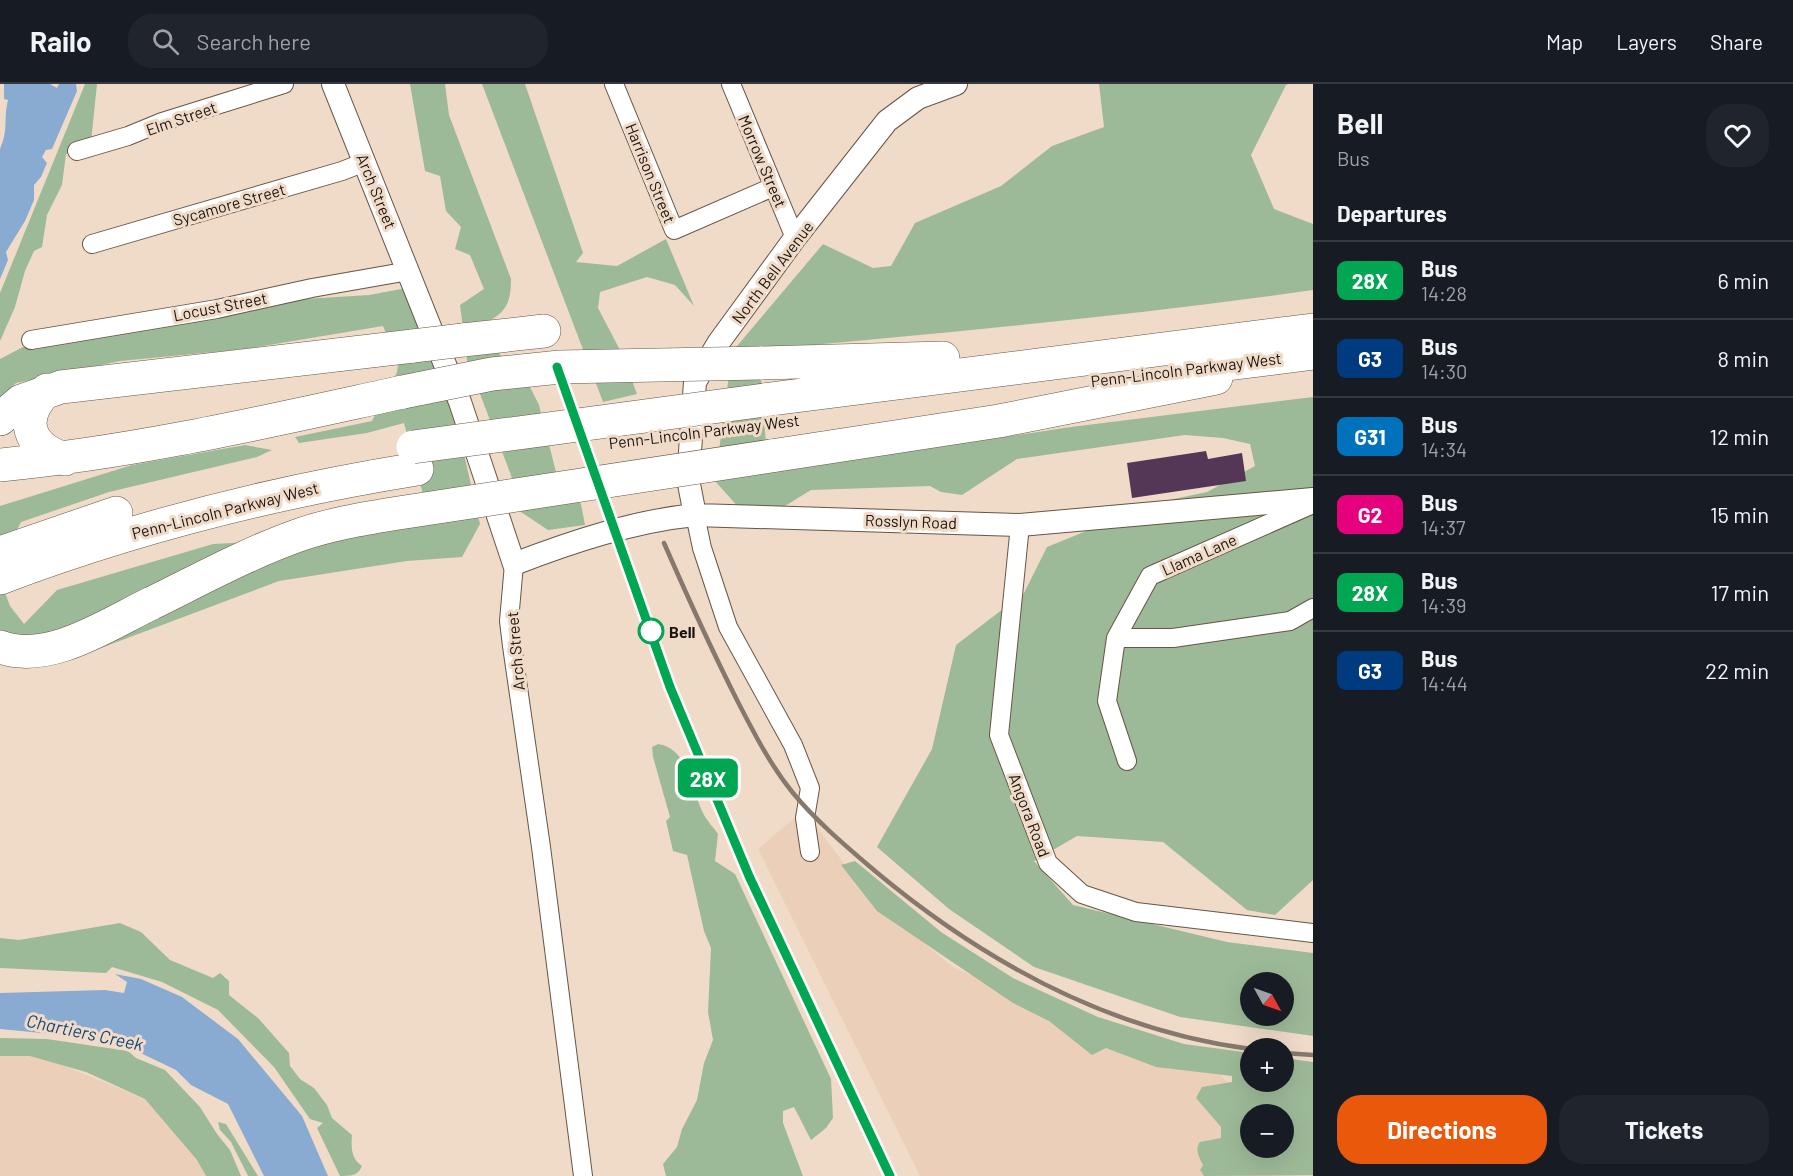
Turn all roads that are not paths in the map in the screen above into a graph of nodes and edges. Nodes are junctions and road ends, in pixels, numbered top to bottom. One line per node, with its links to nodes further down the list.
1 (284, 84): 6 (street, Elm Street)
2 (333, 84): 7 (street, Arch Street)
3 (614, 84): 8 (street, Harrison Street)
4 (731, 84): 8 (street, Morrow Street)
5 (956, 84): 9 (street, North Bell Avenue)
6 (77, 151)
7 (365, 162): 10 (street, Sycamore Street); 11 (street, Arch Street)
8 (773, 187): 9 (street, Morrow Street)
9 (795, 238): 23 (street, North Bell Avenue)
10 (92, 244)
11 (409, 271): 14 (street, Locust Street); 26 (street, Arch Street)
12 (1313, 330): 15 (highway, Penn-Lincoln Parkway West)
13 (544, 331): 17 (highway, bridge)
14 (31, 340)
15 (1167, 348): 18 (highway, Penn-Lincoln Parkway West); 20 (highway, bridge)
16 (1313, 355): 18 (highway, Penn-Lincoln Parkway West); 29 (highway, bridge)
17 (46, 390): 19 (highway); 20 (highway)
18 (765, 412): 25 (highway, Penn-Lincoln Parkway West, bridge)
19 (0, 419)
20 (65, 459): 21 (highway)
21 (0, 465)
22 (1313, 502): 24 (street, Rosslyn Road); 28 (street, Llama Lane)
23 (695, 515): 24 (street, Rosslyn Road); 26 (street, Rosslyn Road); 31 (street)
24 (1020, 525): 32 (street, Angora Road)
25 (9, 562)
26 (514, 564): 33 (street, Arch Street)
27 (1313, 608): 28 (street)
28 (1116, 638): 30 (street, Llama Lane)
29 (0, 647)
30 (1127, 761)
31 (810, 852)
32 (1313, 933)
33 (583, 1176)

